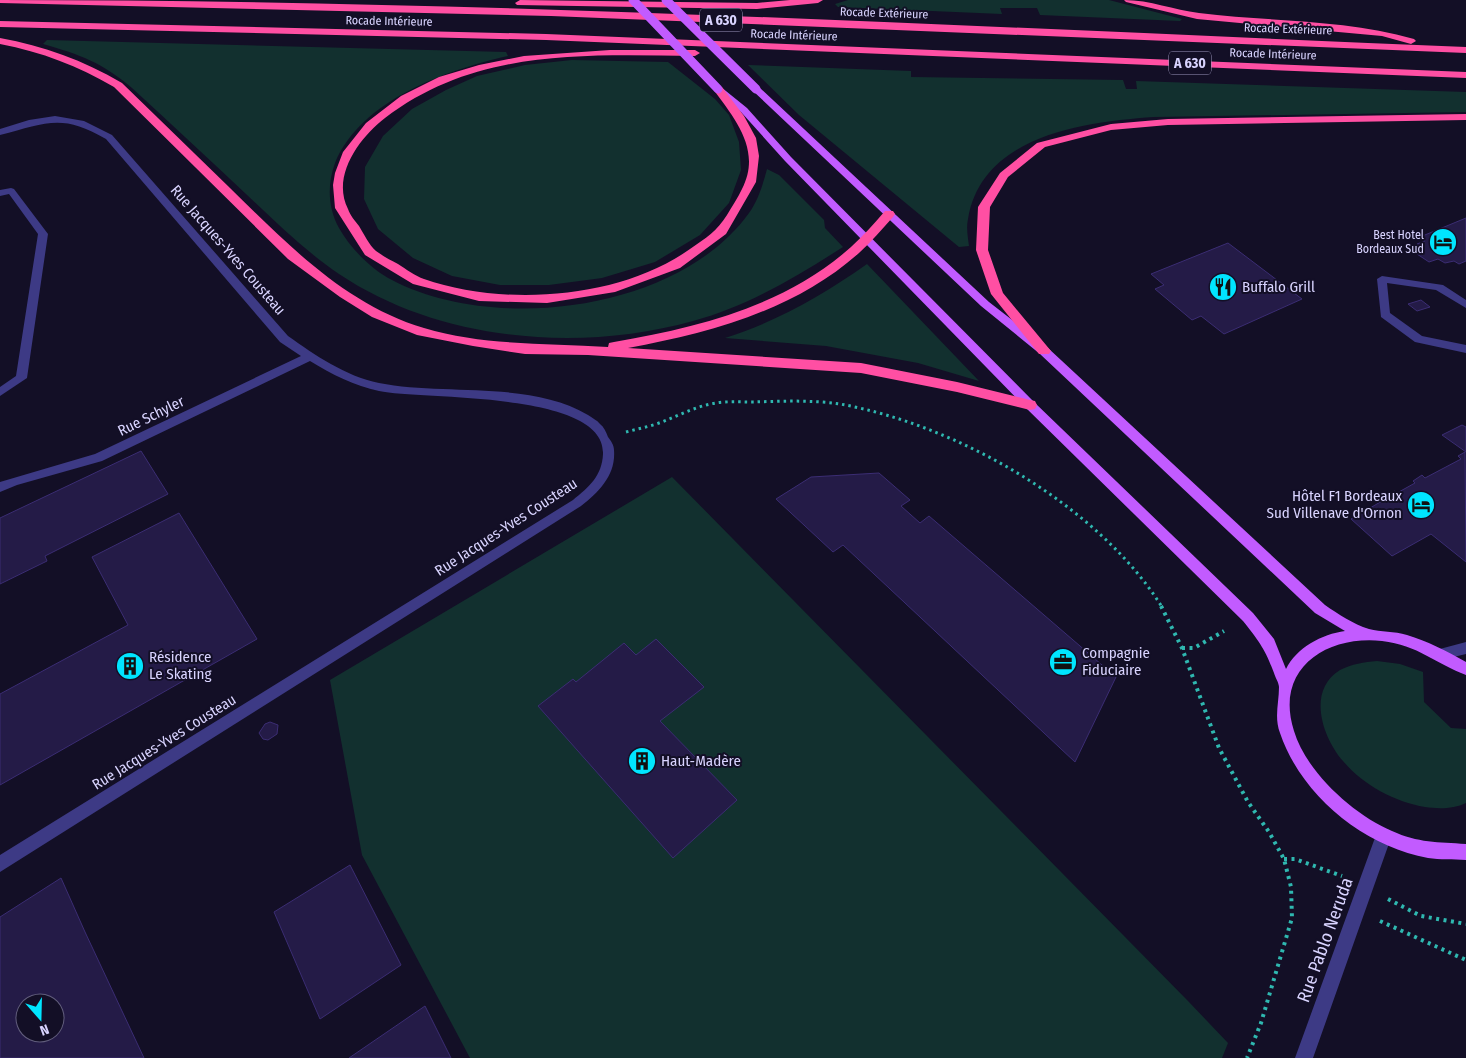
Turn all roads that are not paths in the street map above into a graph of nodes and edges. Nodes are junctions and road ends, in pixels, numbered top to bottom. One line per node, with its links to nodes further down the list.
1 (0, 0): 6 (highway, Rocade Extérieure / A 630)
2 (633, 0): 13 (main road, bridge)
3 (666, 0): 17 (main road, bridge)
4 (818, 0): 6 (highway)
5 (1129, 0): 9 (highway)
6 (74, 1): 9 (highway, Rocade Extérieure / A 630)
7 (0, 24): 11 (highway, Rocade Intérieure / A 630)
8 (0, 41): 21 (highway)
9 (1442, 49): 10 (highway, Rocade Extérieure / A 630)
10 (1466, 50)
11 (914, 52): 12 (highway, Rocade Intérieure / A 630); 13 (highway)
12 (1466, 75)
13 (718, 89): 18 (main road)
14 (1466, 117): 22 (highway)
15 (0, 132): 23 (street, Rue Jacques-Yves Cousteau)
16 (0, 193): 24 (street)
17 (888, 214): 18 (highway); 22 (main road)
18 (867, 239): 21 (highway); 25 (main road)
19 (1466, 305): 20 (street)
20 (1466, 349)
21 (588, 350): 25 (highway)
22 (1044, 351): 27 (main road)
23 (309, 357): 26 (street, Rue Schyler); 34 (street, Rue Jacques-Yves Cousteau)
24 (0, 392)
25 (1030, 405): 31 (main road)
26 (0, 487)
27 (1367, 634): 29 (main road); 31 (main road)
28 (1466, 648): 29 (street)
29 (1441, 654): 30 (main road)
30 (1466, 669)
31 (1285, 684): 32 (main road)
32 (1384, 836): 33 (main road); 35 (street, Rue Pablo Neruda)
33 (1466, 852)
34 (0, 864)
35 (1304, 1058)

